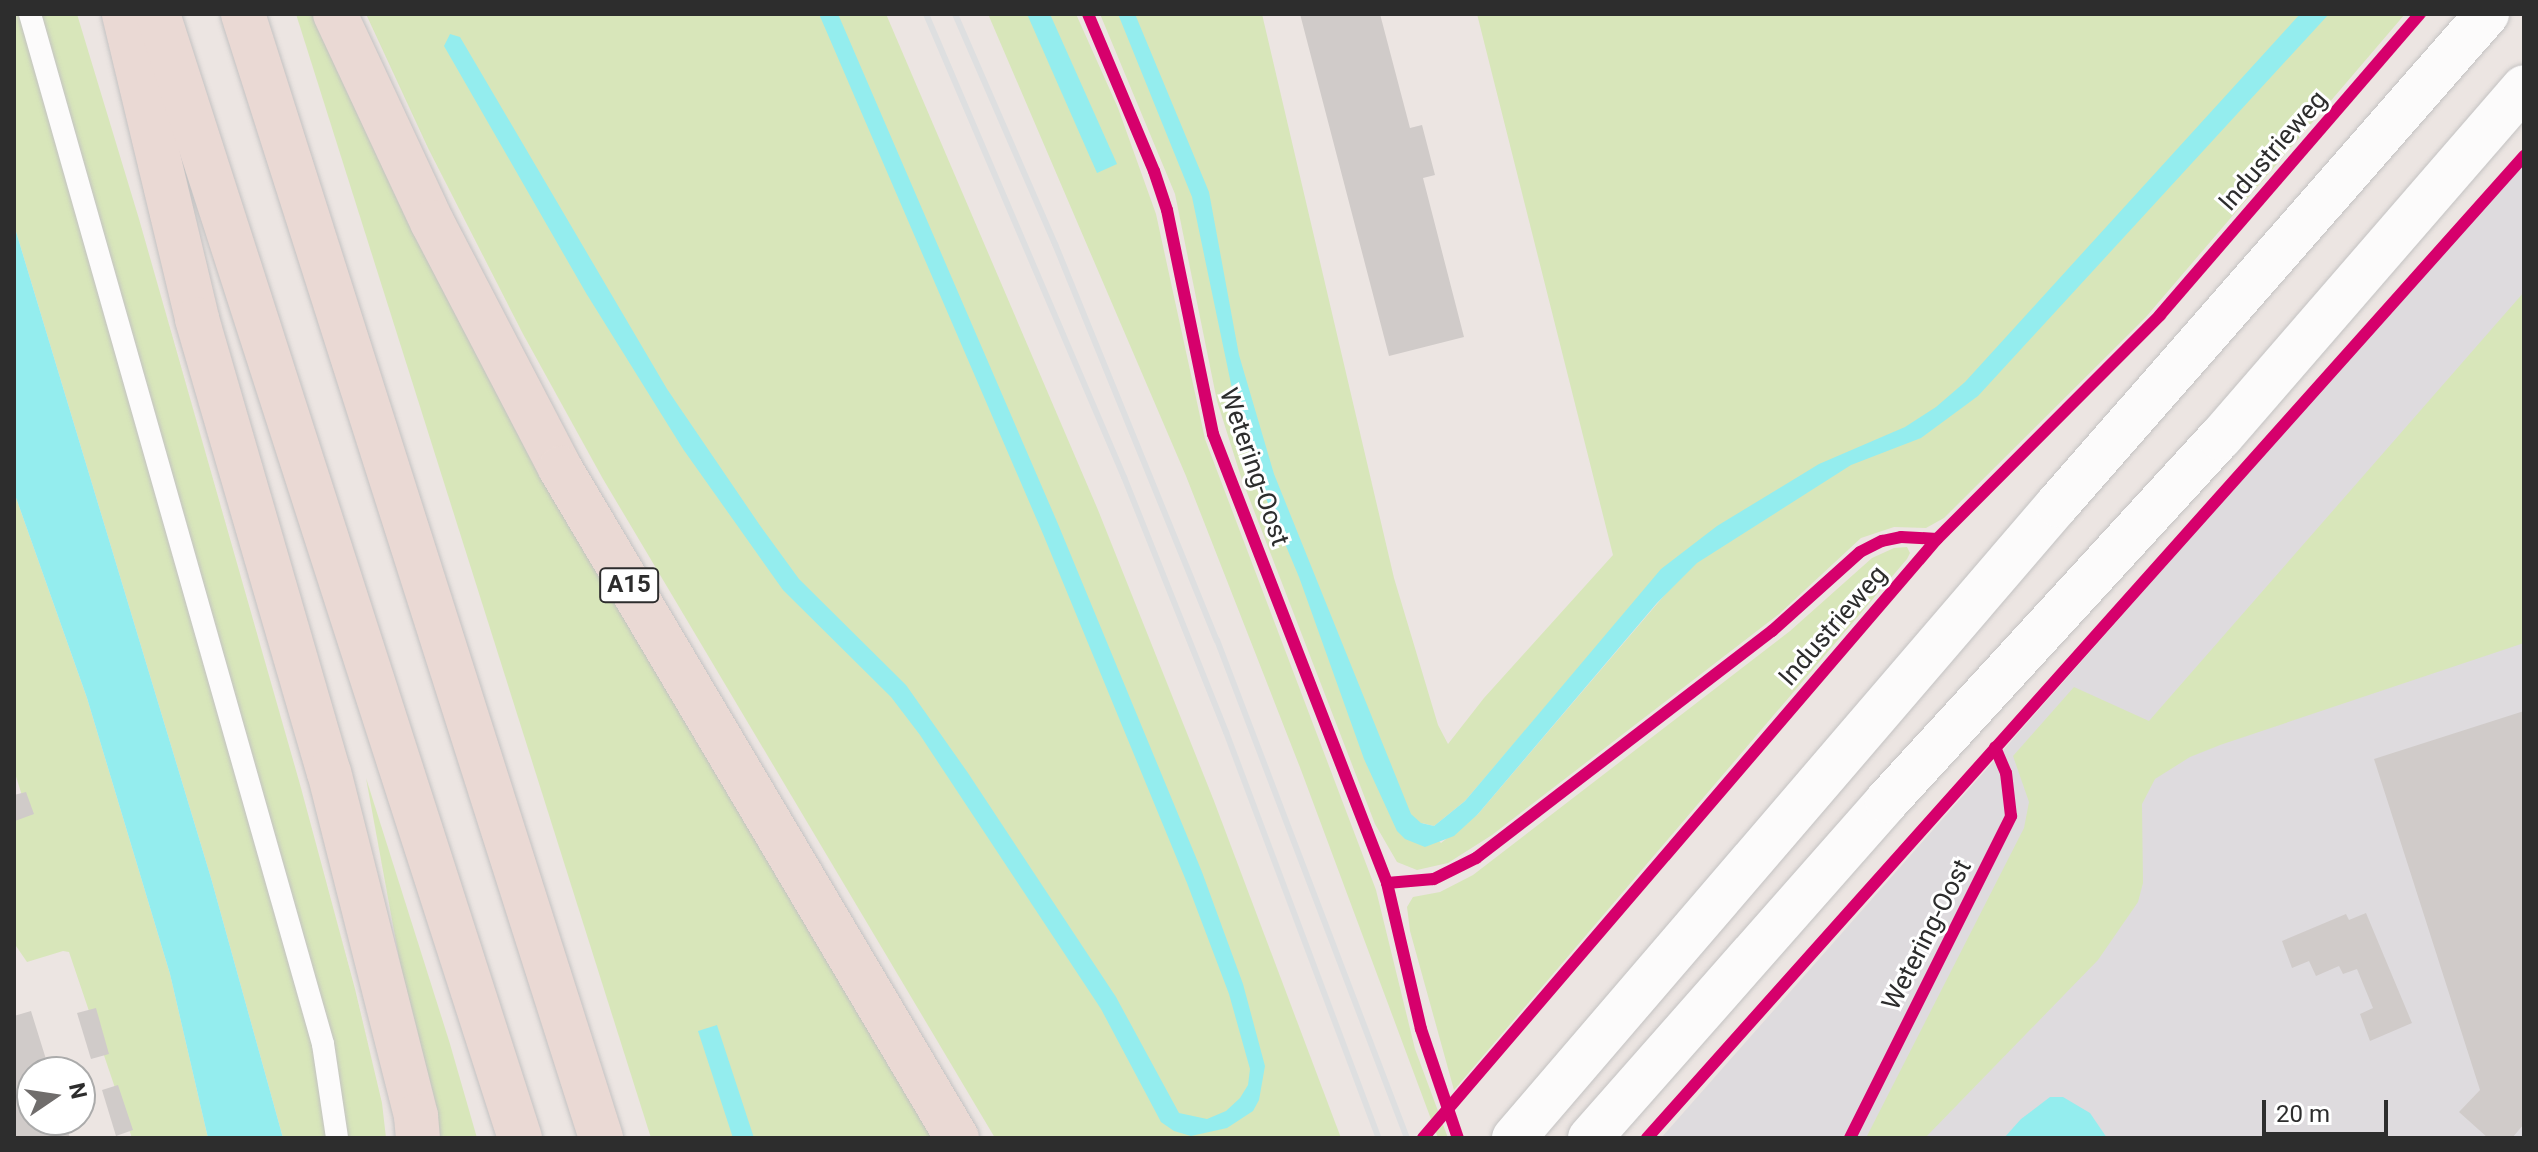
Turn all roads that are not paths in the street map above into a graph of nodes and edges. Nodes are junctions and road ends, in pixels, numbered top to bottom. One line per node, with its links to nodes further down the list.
1 (30, 14): 9 (lane)
2 (124, 14): 10 (highway)
3 (158, 14): 11 (highway)
4 (243, 14): 12 (highway)
5 (335, 14): 13 (highway, A15)
6 (2487, 14): 8 (main road)
7 (2524, 87): 14 (main road)
8 (1522, 1129)
9 (337, 1138)
10 (418, 1138)
11 (520, 1138)
12 (601, 1138)
13 (957, 1138)
14 (1590, 1138)

